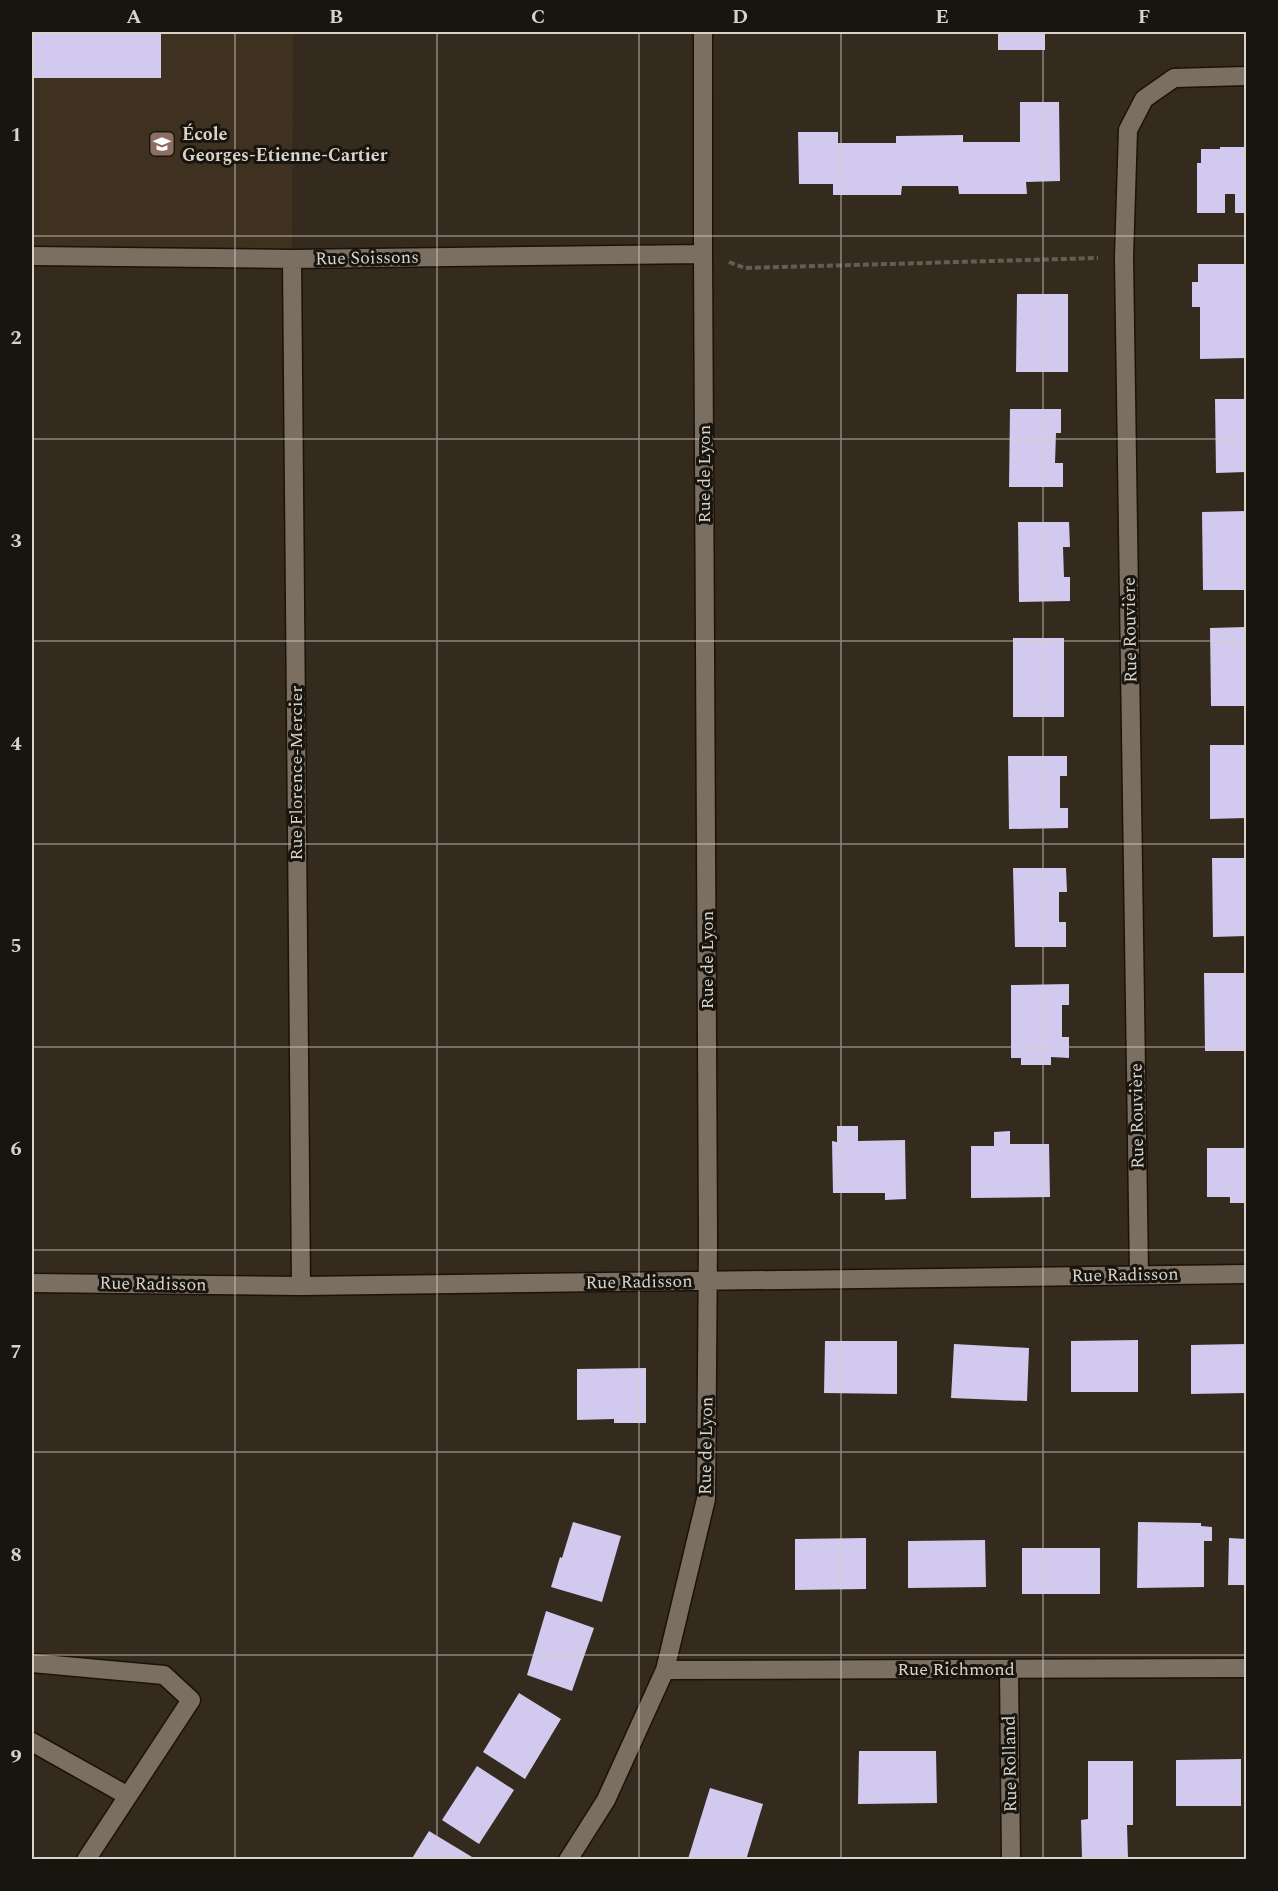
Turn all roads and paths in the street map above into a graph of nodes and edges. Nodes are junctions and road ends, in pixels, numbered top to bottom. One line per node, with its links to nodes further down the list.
1 (704, 32): 3 (street, Rue de Lyon)
2 (1246, 76): 5 (street, Rue Rouvière)
3 (703, 254): 5 (path); 6 (street, Rue Soissons); 9 (street, Rue de Lyon)
4 (32, 256): 6 (street, Rue Soissons)
5 (1124, 257): 8 (street, Rue Rouvière)
6 (292, 259): 11 (street, Rue Florence-Mercier)
7 (1246, 1274): 8 (street, Rue Radisson)
8 (1139, 1275): 9 (street, Rue Radisson)
9 (708, 1281): 11 (street, Rue Radisson); 15 (street, Rue de Lyon)
10 (32, 1283): 11 (street, Rue Radisson)
11 (301, 1286)
12 (32, 1664): 17 (street)
13 (1246, 1668): 14 (street, Rue Richmond)
14 (1009, 1669): 15 (street, Rue Richmond); 20 (street, Rue Rolland)
15 (665, 1670): 19 (street, Rue de Lyon)
16 (32, 1742): 17 (street)
17 (128, 1796): 18 (street)
18 (86, 1860)
19 (568, 1860)
20 (1011, 1860)

